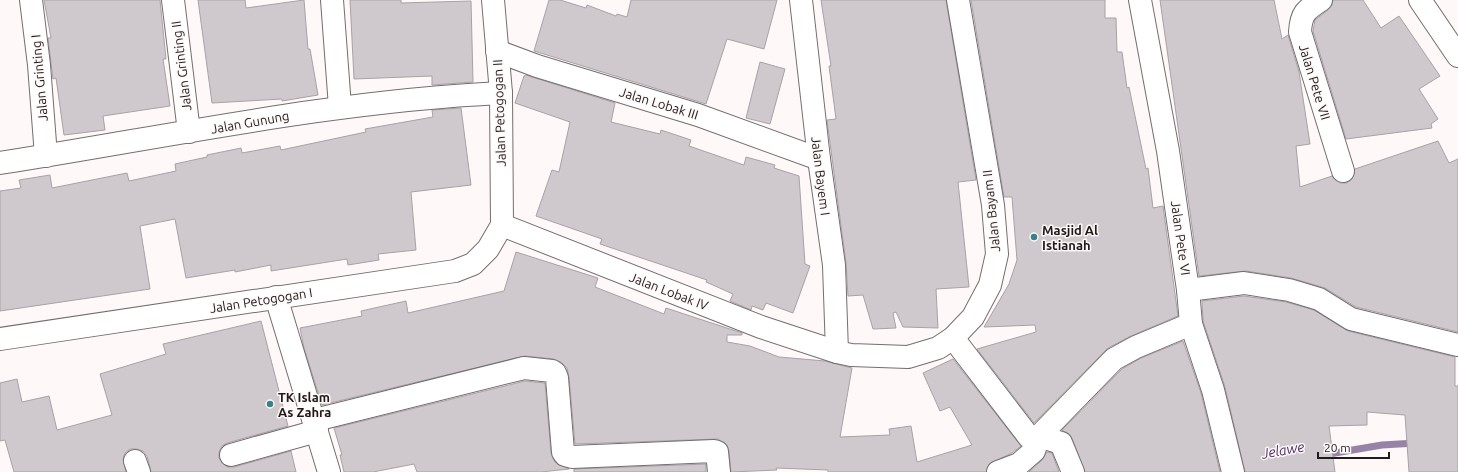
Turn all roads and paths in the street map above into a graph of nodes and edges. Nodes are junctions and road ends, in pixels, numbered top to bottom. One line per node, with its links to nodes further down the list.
1 (31, 0): 15 (street, Jalan Grinting I)
2 (173, 0): 14 (street, Jalan Grinting II)
3 (332, 0): 13 (street)
4 (493, 0): 10 (street, Jalan Petogogan II)
5 (801, 0): 16 (street, Jalan Bayem I)
6 (958, 0): 23 (street, Jalan Bayam II)
7 (1140, 0): 20 (street, Jalan Pete VI)
8 (1321, 0): 18 (street, Jalan Pete VII)
9 (1420, 0): 11 (street)
10 (497, 52): 12 (street, Jalan Petogogan II); 16 (street, Jalan Lobak III)
11 (1458, 54)
12 (501, 93): 13 (street, Jalan Gunung); 19 (street, Jalan Petogogan II)
13 (340, 107): 14 (street, Jalan Gunung)
14 (188, 132): 15 (street, Jalan Gunung)
15 (46, 156): 17 (street, Jalan Gunung)
16 (819, 159): 26 (street, Jalan Bayem I)
17 (0, 163)
18 (1343, 171)
19 (502, 225): 21 (street, Jalan Petogogan I); 26 (street, Jalan Lobak IV)
20 (1188, 290): 22 (street, Jalan Pete VI); 25 (street)
21 (276, 297): 24 (street, Jalan Petogogan I); 27 (street)
22 (1191, 324): 28 (street); 30 (street, Jalan Pete VI)
23 (953, 338): 26 (street, Jalan Bayam II); 28 (street)
24 (0, 339)
25 (1458, 345)
26 (837, 352)
27 (316, 425): 29 (street); 31 (street); 33 (street)
28 (1039, 436): 32 (street); 36 (street)
29 (231, 455)
30 (1231, 463)
31 (572, 465): 34 (street)
32 (1020, 468): 35 (street)
33 (329, 472)
34 (719, 472)
35 (998, 472)
36 (1073, 472)

